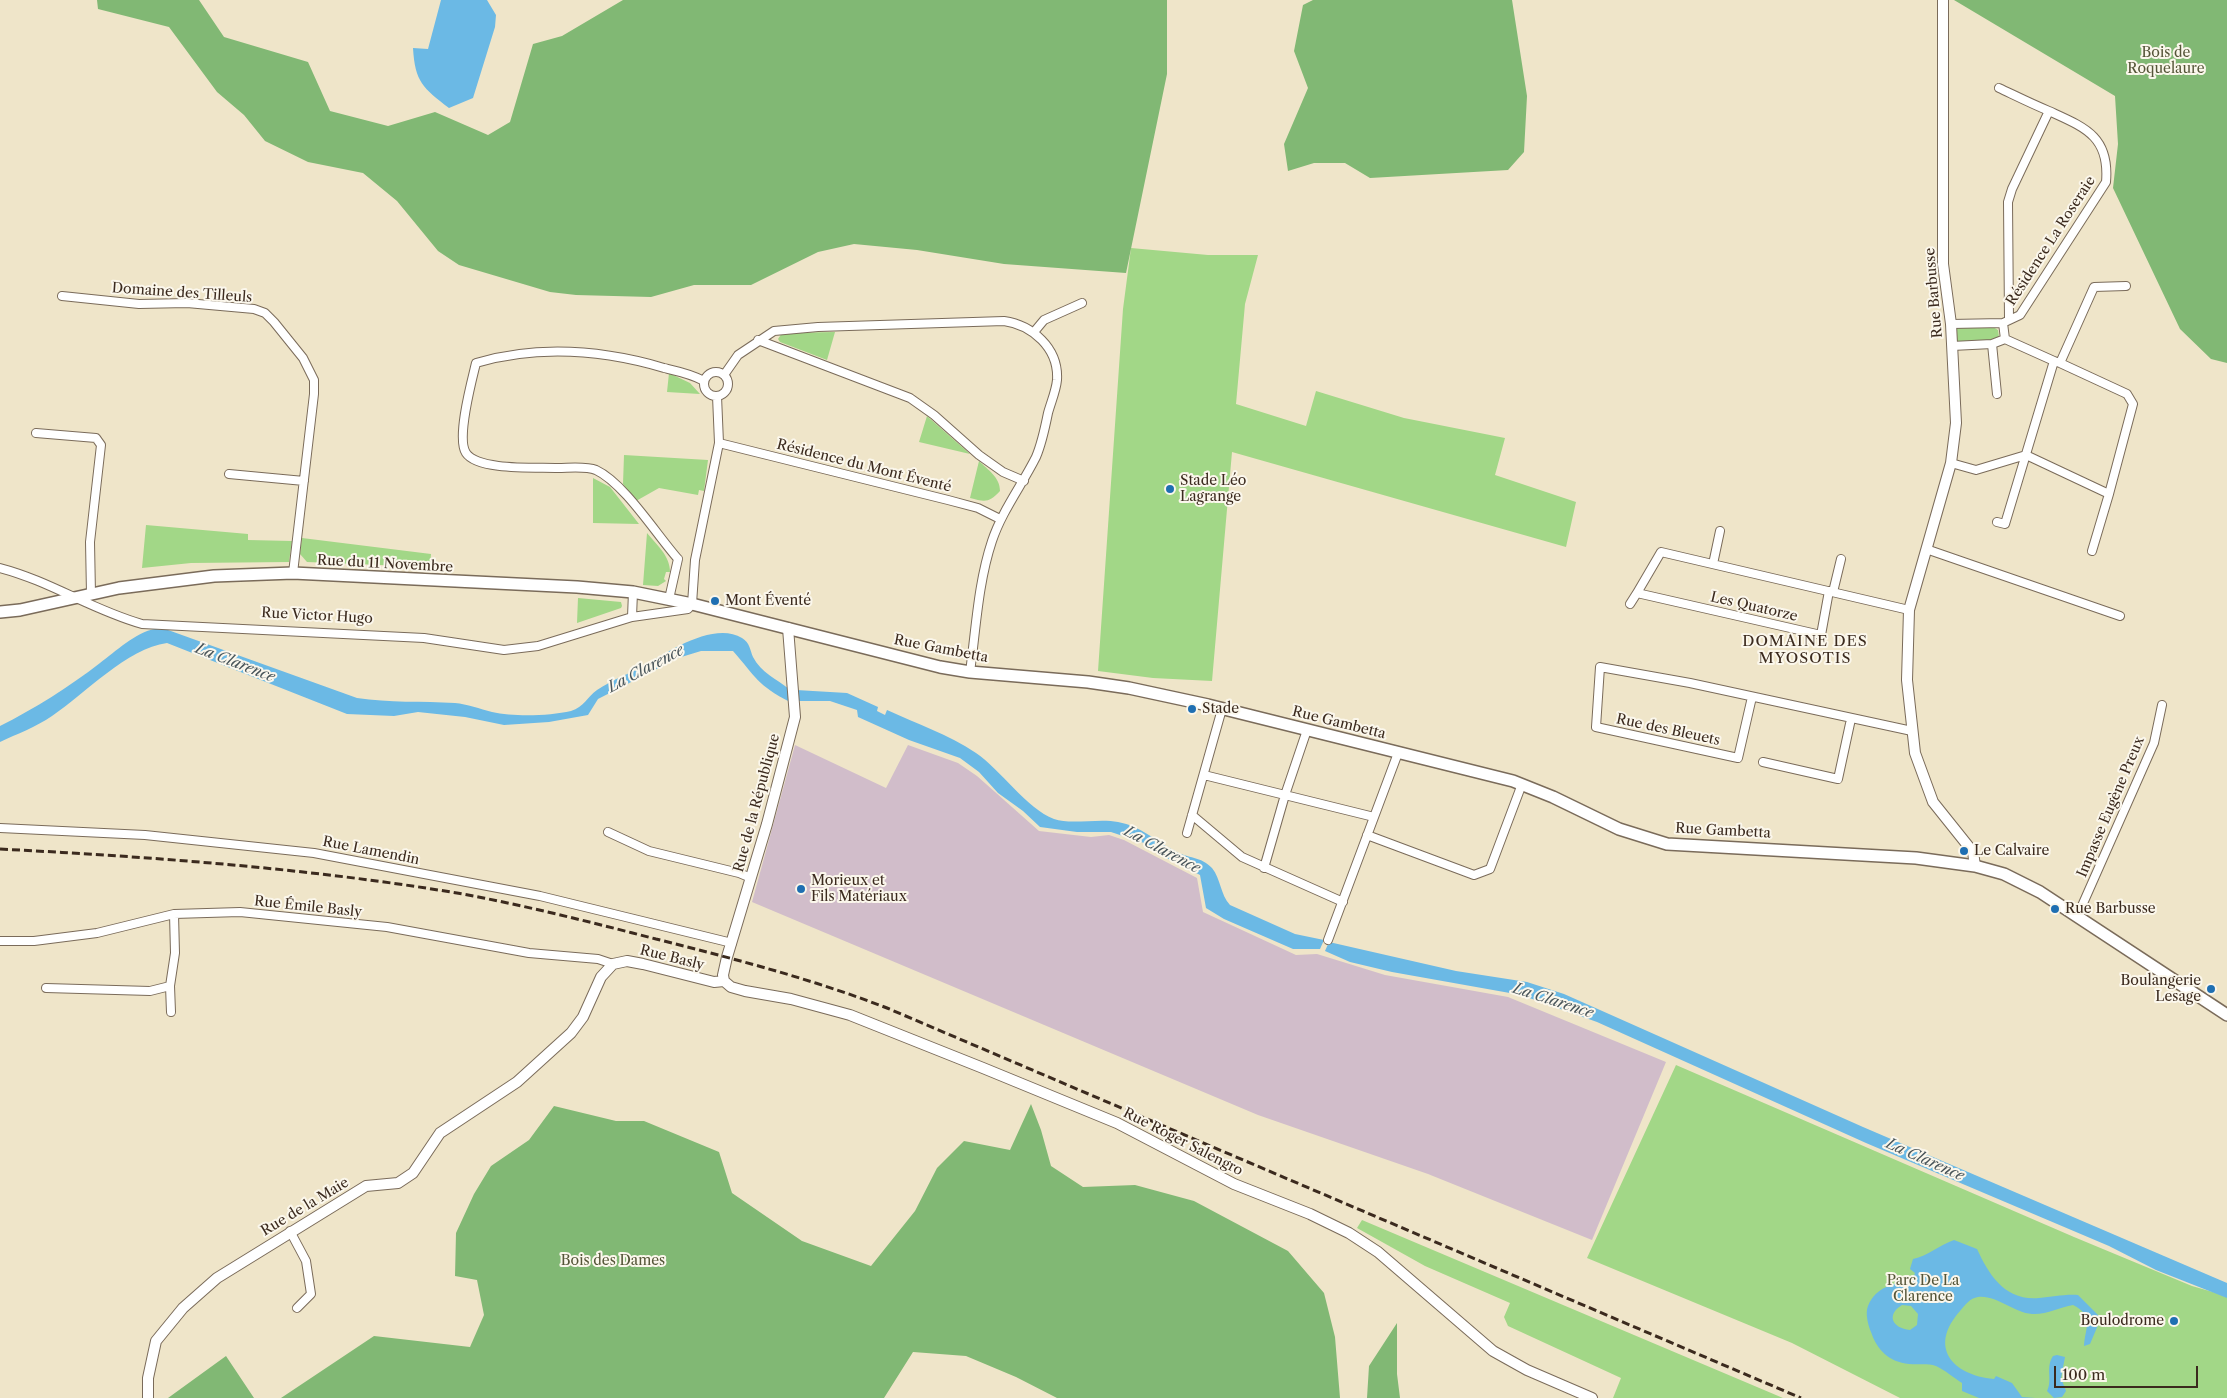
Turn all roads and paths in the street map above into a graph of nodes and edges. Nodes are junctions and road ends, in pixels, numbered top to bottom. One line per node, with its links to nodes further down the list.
1 (1943, 0): 8 (street, Rue Barbusse)
2 (1999, 88): 3 (street, Résidence La Roseraie)
3 (2049, 111): 7 (street, Résidence La Roseraie); 7 (street, Résidence La Roseraie)
4 (2126, 286): 14 (street)
5 (62, 296): 24 (street, Domaine des Tilleuls)
6 (1082, 303): 9 (street)
7 (2006, 322): 8 (street, Résidence La Roseraie); 10 (street, Résidence La Roseraie)
8 (1951, 324): 13 (street, Rue Barbusse)
9 (1034, 332): 11 (street); 25 (street)
10 (2005, 339): 12 (street); 14 (street)
11 (758, 340): 15 (street); 25 (street)
12 (1992, 344): 13 (street); 17 (street)
13 (1952, 346): 22 (street, Rue Barbusse)
14 (2057, 362): 21 (street); 26 (street)
15 (724, 375): 16 (street); 18 (street)
16 (704, 381): 18 (street); 32 (street)
17 (1997, 394)
18 (717, 396): 20 (street)
19 (36, 433): 41 (street)
20 (718, 443): 27 (street, Résidence du Mont Éventé); 34 (street)
21 (2026, 455): 22 (street); 26 (street); 28 (street)
22 (1951, 464): 30 (street, Rue Barbusse)
23 (229, 474): 24 (street)
24 (304, 481): 37 (street, Domaine des Tilleuls)
25 (1024, 481): 27 (street)
26 (2109, 494): 31 (street)
27 (1000, 519): 51 (street)
28 (1997, 522)
29 (1720, 531): 35 (street)
30 (1926, 548): 46 (street, Rue Barbusse); 48 (street)
31 (2092, 551)
32 (678, 559): 34 (street); 43 (street)
33 (1841, 559): 39 (street, Les Quatorze)
34 (695, 560): 44 (street)
35 (1713, 564): 39 (street); 40 (street)
36 (0, 568): 42 (street, Rue Victor Hugo)
37 (293, 573): 38 (main road, Rue du 11 Novembre); 41 (main road, Rue du 11 Novembre)
38 (633, 592): 43 (main road, Rue du 11 Novembre); 49 (street)
39 (1831, 592): 40 (street, Les Quatorze); 46 (street)
40 (1637, 593): 45 (street)
41 (92, 594): 42 (main road, Rue du 11 Novembre)
42 (76, 598): 47 (main road); 49 (street, Rue Victor Hugo)
43 (669, 599): 44 (main road, Rue du 11 Novembre)
44 (692, 604): 49 (street, Rue Victor Hugo); 50 (main road, Rue Gambetta)
45 (1630, 604)
46 (1909, 610): 57 (street, Rue Barbusse)
47 (0, 612)
48 (2120, 616)
49 (632, 617)
50 (788, 628): 51 (main road, Rue Gambetta); 71 (street, Rue de la République)
51 (970, 672): 54 (main road, Rue Gambetta)
52 (1752, 697): 52 (street, Rue des Bleuets); 55 (street, Rue des Bleuets)
53 (2162, 706): 74 (street, Impasse Eugène Preux)
54 (1222, 709): 56 (main road, Rue Gambetta); 60 (street)
55 (1851, 718): 57 (street, Rue des Bleuets); 59 (street)
56 (1307, 730): 58 (main road, Rue Gambetta); 62 (street)
57 (1912, 731): 69 (street, Rue Barbusse)
58 (1398, 753): 61 (main road, Rue Gambetta); 64 (street)
59 (1763, 762)
60 (1204, 775): 62 (street); 63 (street)
61 (1522, 784): 68 (street); 69 (main road, Rue Gambetta)
62 (1285, 795): 64 (street); 70 (street)
63 (1192, 815): 67 (street); 70 (street)
64 (1374, 817): 68 (street)
65 (0, 828): 77 (street, Rue Lamendin)
66 (608, 832): 71 (street)
67 (1187, 833)
68 (1367, 835): 72 (street)
69 (1975, 866): 74 (main road, Rue Gambetta)
70 (1264, 868): 72 (street)
71 (751, 878): 77 (street, Rue de la République)
72 (1343, 902): 75 (street)
73 (174, 914): 76 (street, Rue Émile Basly); 78 (street, Rue Émile Basly); 80 (street)
74 (2077, 917): 83 (main road, Rue Gambetta)
75 (1328, 940)
76 (0, 941)
77 (732, 943): 79 (street, Rue de la République)
78 (613, 964): 79 (street, Rue Basly); 84 (street, Rue de la Maie)
79 (724, 981): 87 (street, Rue Roger Salengro)
80 (170, 986): 81 (street); 82 (street)
81 (46, 988)
82 (171, 1012)
83 (2227, 1015)
84 (290, 1232): 85 (street); 86 (street, Rue de la Maie)
85 (297, 1308)
86 (148, 1398)
87 (1592, 1398)

